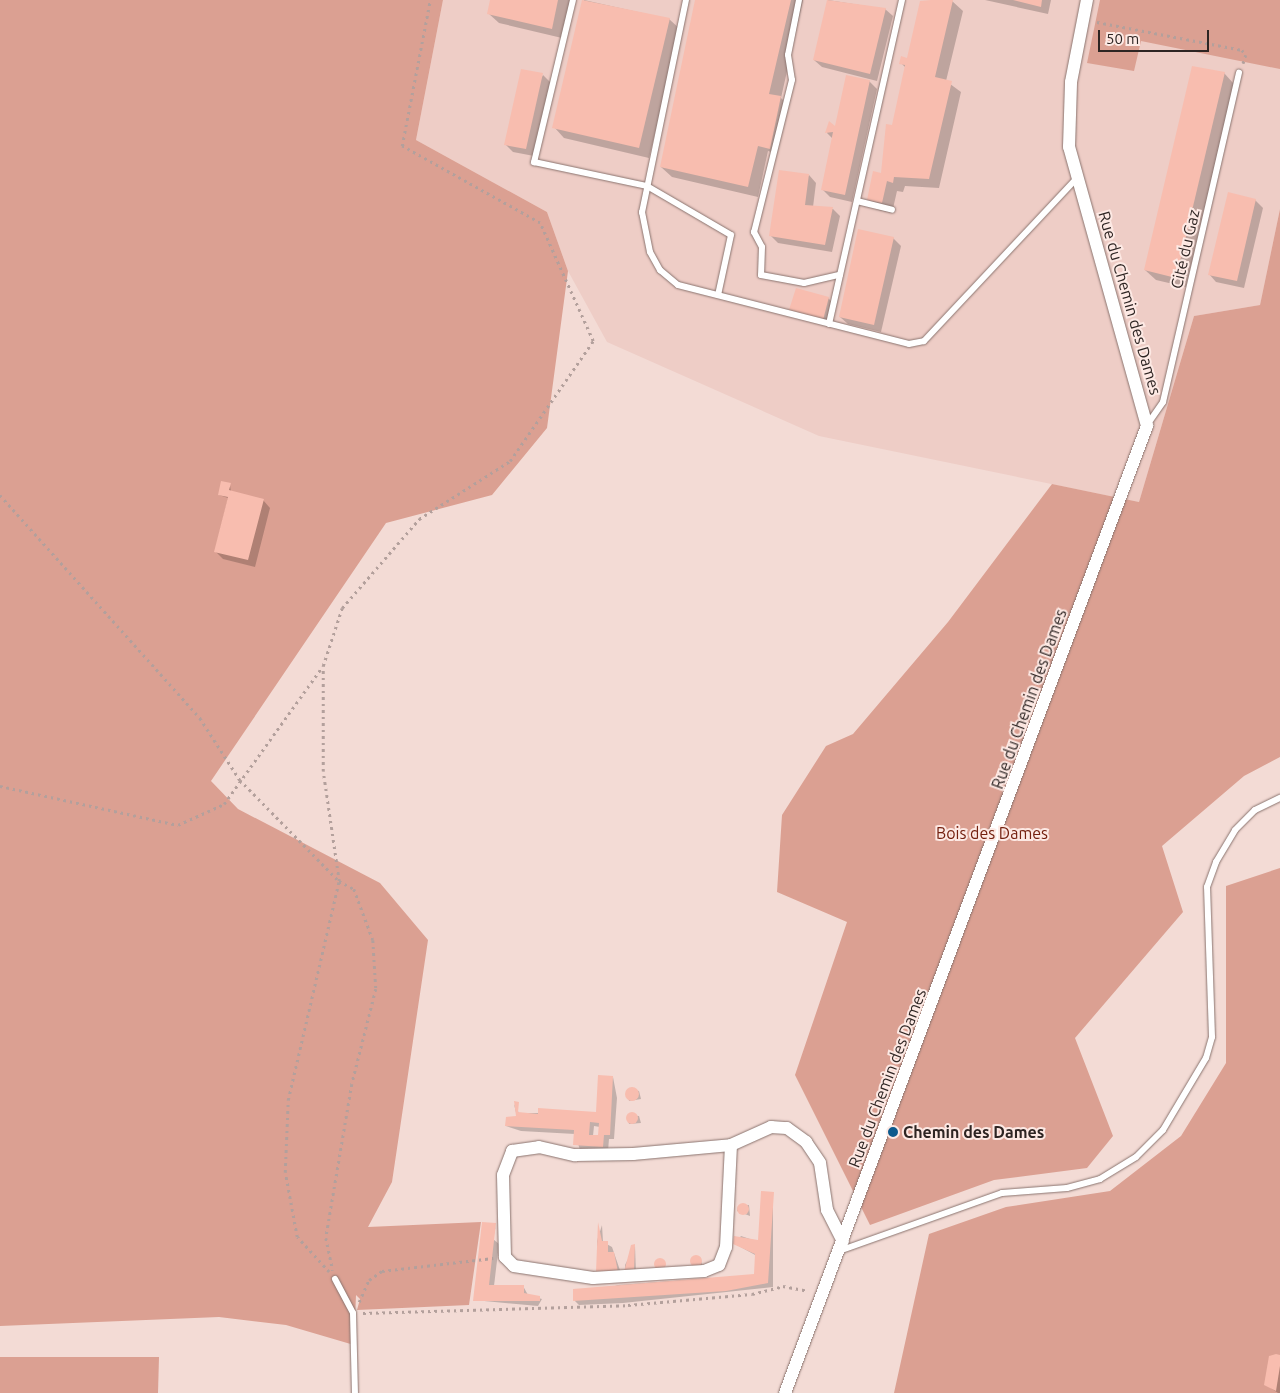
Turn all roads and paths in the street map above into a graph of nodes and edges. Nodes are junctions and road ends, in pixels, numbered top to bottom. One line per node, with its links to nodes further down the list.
1 (430, 0): 18 (path)
2 (573, 0): 10 (lane)
3 (686, 0): 10 (lane)
4 (799, 0): 13 (lane)
5 (902, 0): 11 (lane)
6 (1087, 0): 7 (street, Rue du Chemin des Dames)
7 (1083, 19): 8 (path); 9 (street, Rue du Chemin des Dames)
8 (1239, 73): 16 (lane, Cité du Gaz)
9 (1078, 177): 15 (lane); 16 (street, Rue du Chemin des Dames)
10 (647, 186): 14 (lane); 14 (lane)
11 (856, 201): 12 (lane); 13 (lane)
12 (892, 210)
13 (840, 275): 15 (lane)
14 (718, 295): 15 (lane)
15 (828, 324)
16 (1147, 426): 24 (street, Rue du Chemin des Dames)
17 (0, 495): 19 (path)
18 (323, 666): 19 (path); 22 (path)
19 (240, 780): 20 (path); 22 (path)
20 (0, 786)
21 (1280, 798): 24 (lane)
22 (339, 881): 26 (path); 26 (path)
23 (731, 1145): 24 (street); 25 (street); 25 (street)
24 (841, 1246): 27 (street, Rue du Chemin des Dames)
25 (506, 1257): 28 (path)
26 (335, 1279): 28 (lane)
27 (819, 1294): 28 (path); 30 (street, Rue du Chemin des Dames)
28 (353, 1313): 29 (lane)
29 (355, 1393)
30 (785, 1393)

